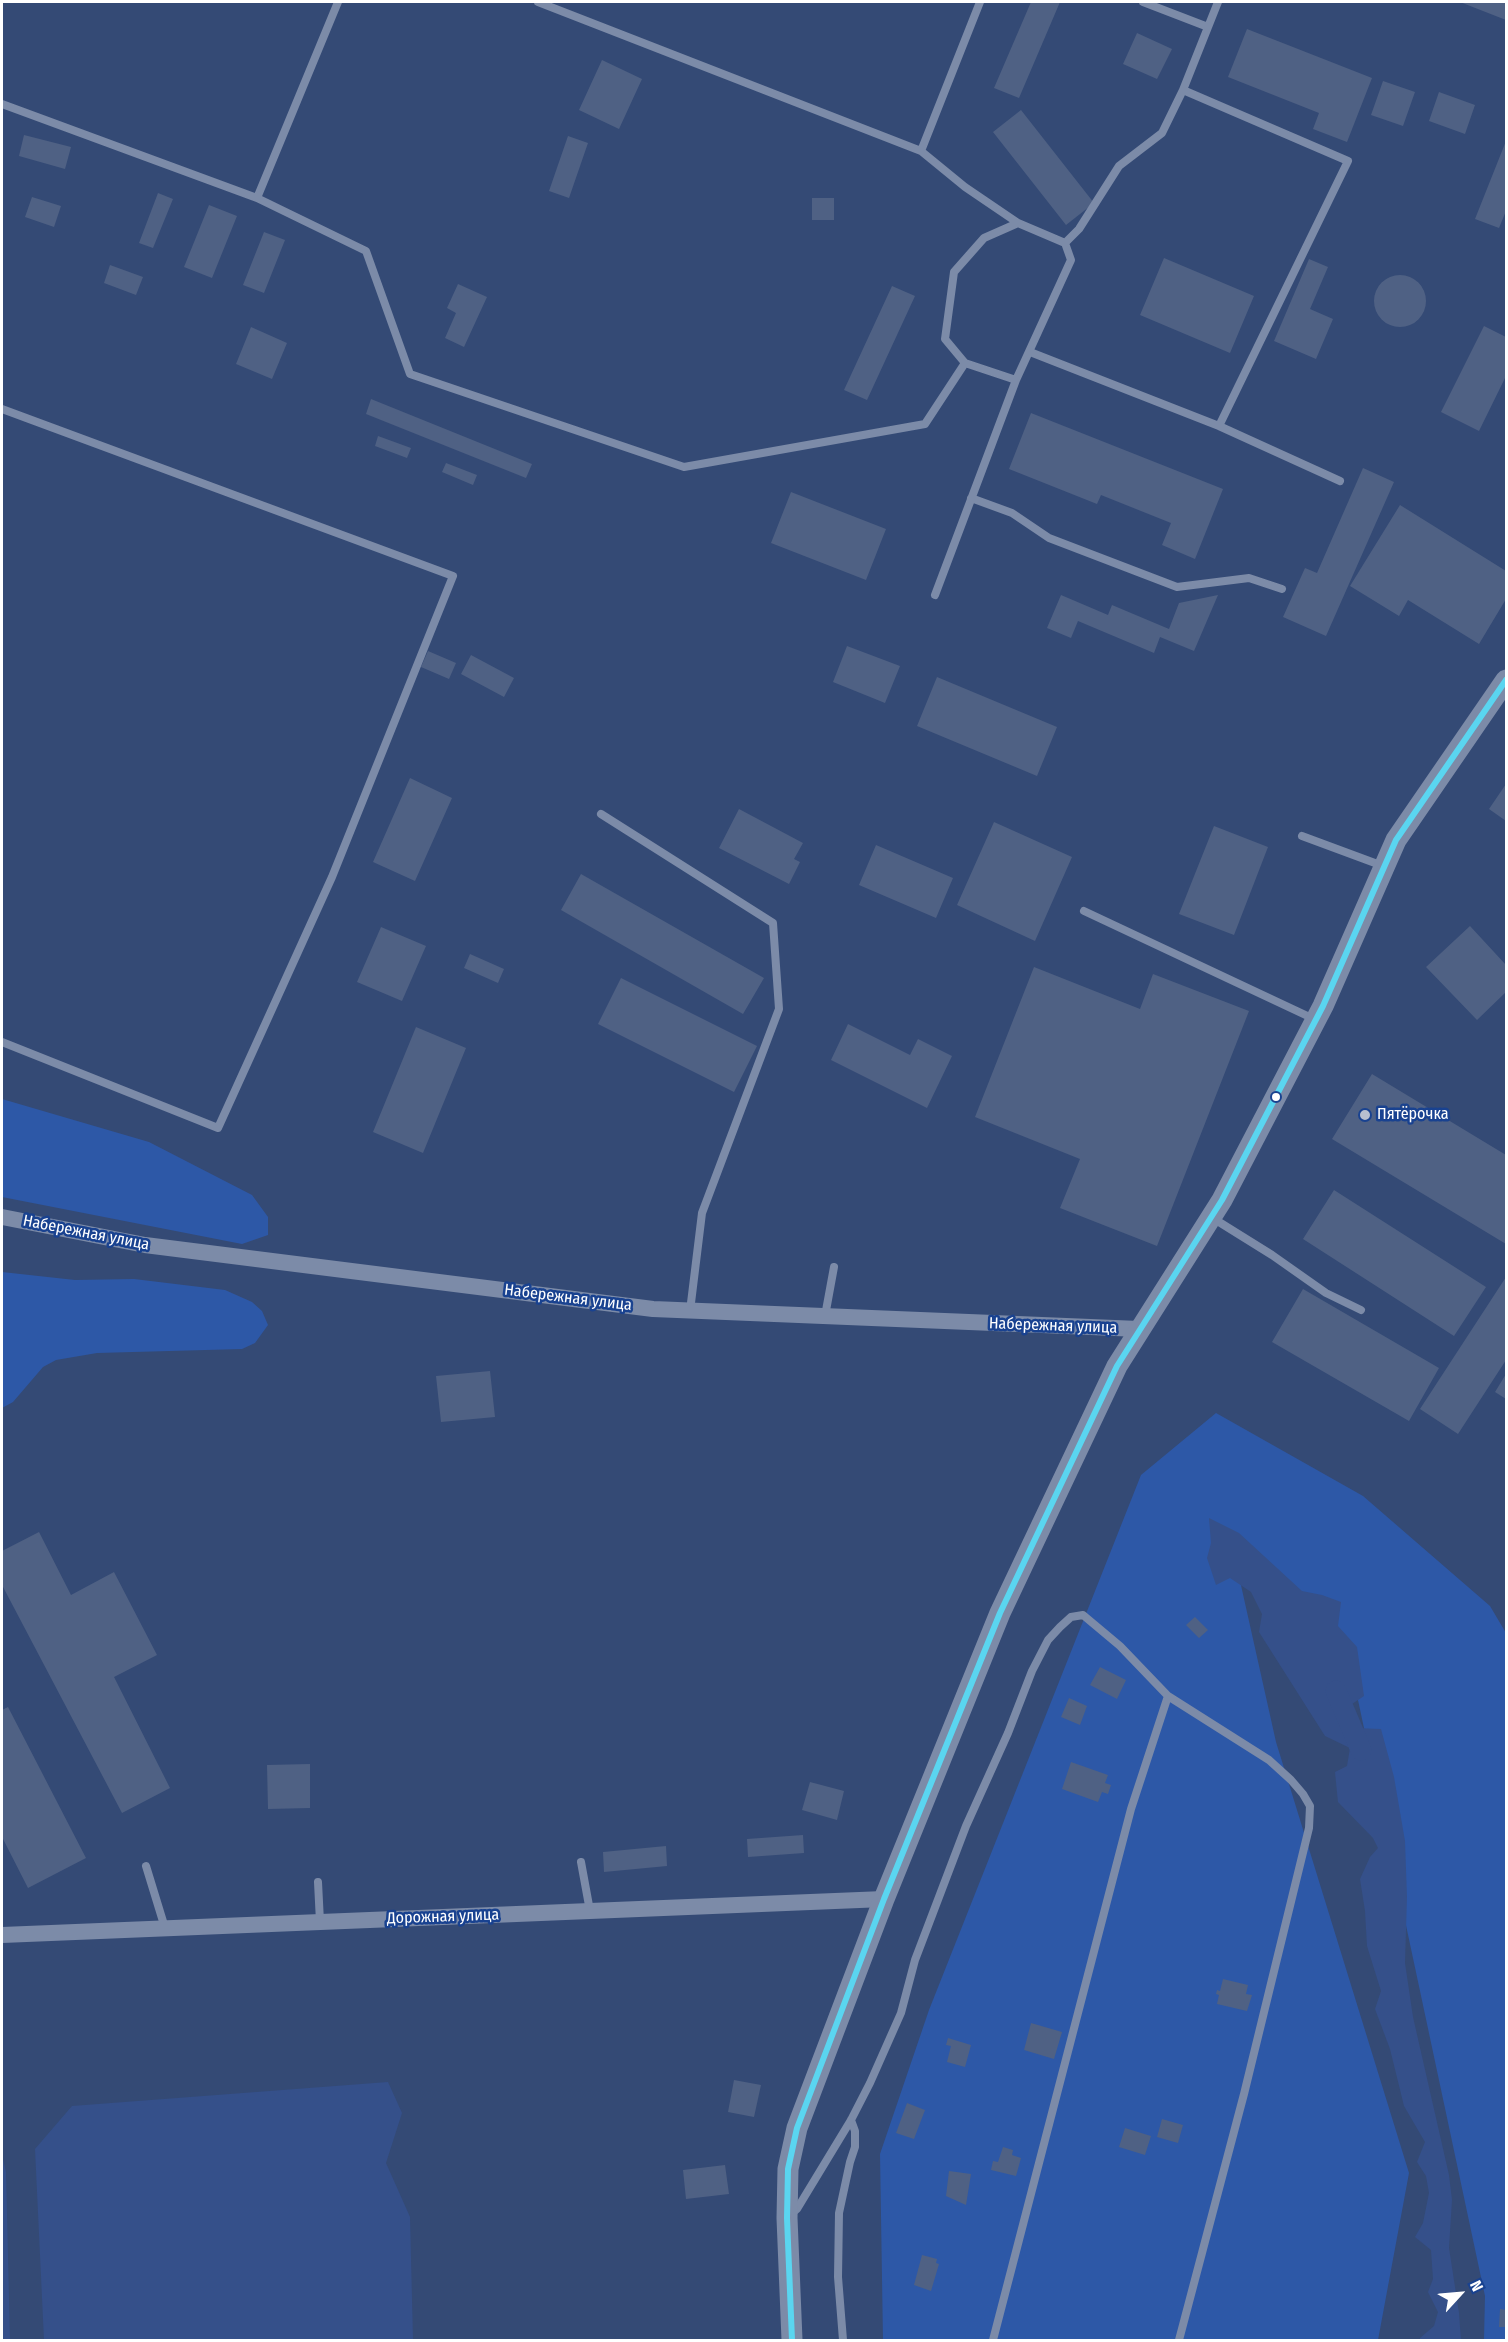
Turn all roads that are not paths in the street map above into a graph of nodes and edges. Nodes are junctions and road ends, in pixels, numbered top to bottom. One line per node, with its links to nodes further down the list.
1 (338, 2): 10 (lane)
2 (538, 2): 9 (lane)
3 (980, 2): 9 (lane)
4 (1143, 2): 6 (lane)
5 (1218, 2): 6 (lane)
6 (1208, 27): 7 (lane)
7 (1183, 90): 12 (lane); 17 (lane)
8 (2, 104): 10 (lane)
9 (921, 151): 11 (lane)
10 (257, 198): 14 (lane)
11 (1018, 223): 12 (lane); 14 (lane)
12 (1065, 243): 13 (lane)
13 (1030, 352): 15 (lane); 17 (lane)
14 (965, 363): 15 (lane)
15 (1016, 380): 19 (lane)
16 (2, 409): 28 (lane)
17 (1219, 426): 18 (lane)
18 (1340, 481)
19 (971, 498): 20 (lane); 21 (lane)
20 (1282, 589)
21 (935, 594)
22 (1506, 680): 25 (street)
23 (601, 814): 33 (lane)
24 (1302, 836): 25 (lane)
25 (1384, 866): 27 (street)
26 (1084, 911): 27 (lane)
27 (1316, 1020): 30 (street)
28 (2, 1042)
29 (2, 1217): 33 (street, Набережная улица)
30 (1211, 1217): 32 (lane); 35 (street)
31 (834, 1267): 34 (lane)
32 (1361, 1310)
33 (690, 1311): 34 (street, Набережная улица)
34 (825, 1316): 35 (street, Набережная улица)
35 (1139, 1329): 40 (street)
36 (1168, 1696): 45 (lane); 49 (lane); 50 (lane)
37 (581, 1862): 41 (lane)
38 (146, 1866): 43 (lane)
39 (318, 1882): 42 (lane)
40 (884, 1899): 41 (street, Дорожная улица); 46 (street)
41 (590, 1911): 42 (street, Дорожная улица)
42 (320, 1922): 43 (street, Дорожная улица)
43 (165, 1928): 44 (street, Дорожная улица)
44 (2, 1935)
45 (851, 2120): 46 (lane); 48 (lane)
46 (787, 2218): 47 (street)
47 (792, 2340)
48 (843, 2340)
49 (993, 2340)
50 (1179, 2340)

